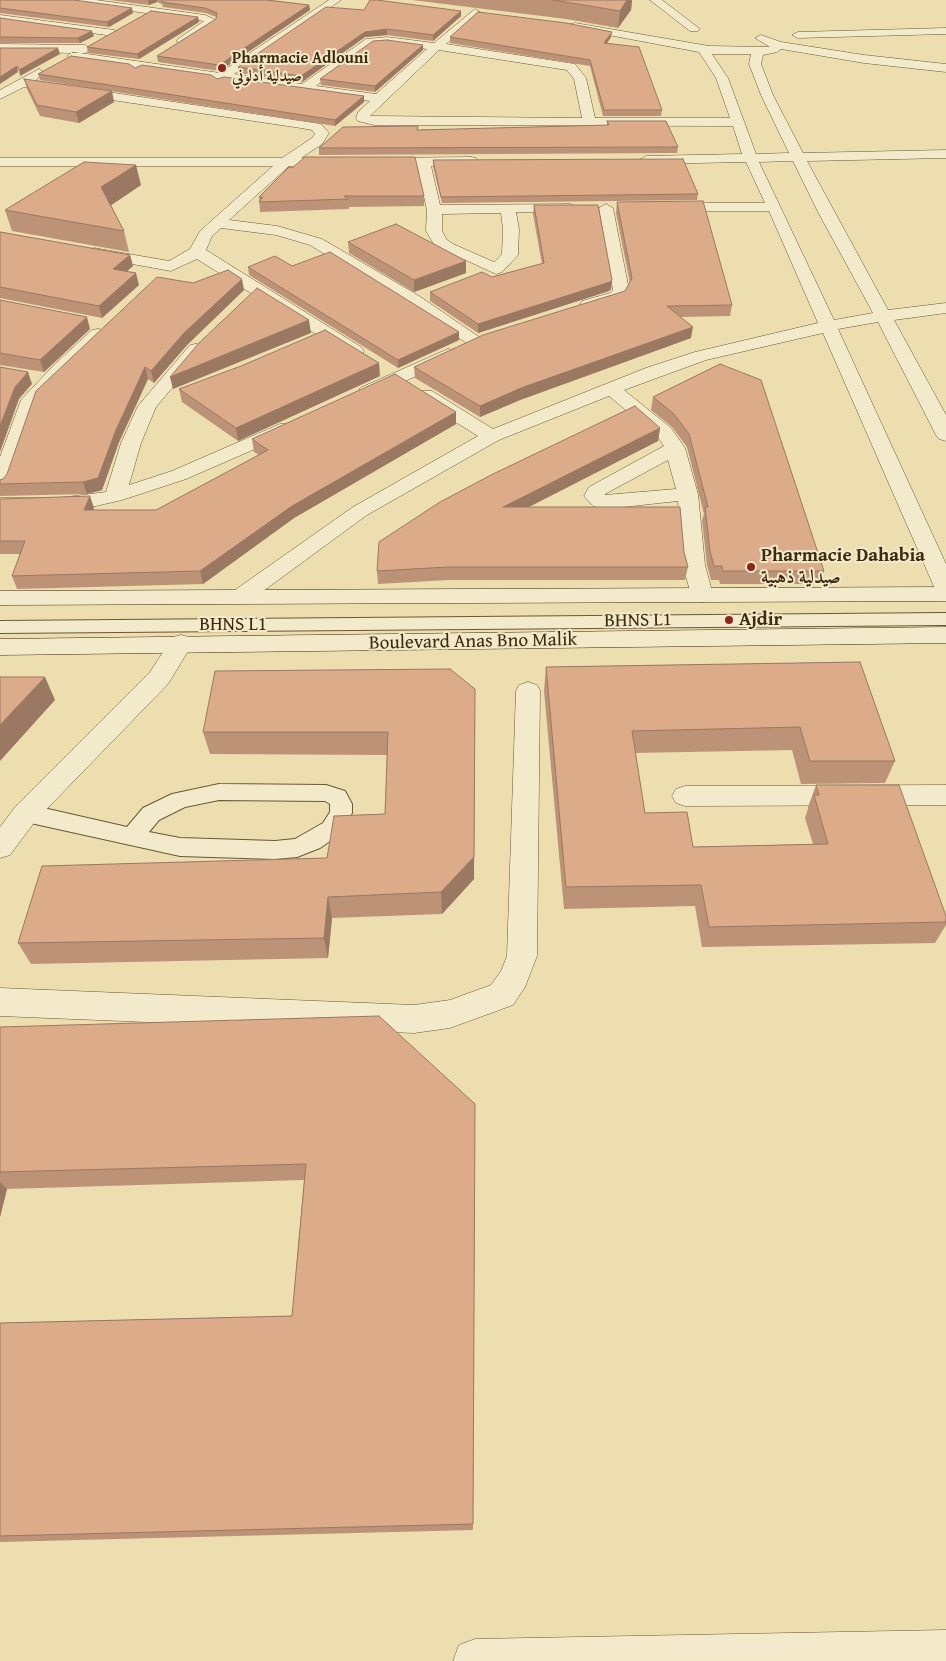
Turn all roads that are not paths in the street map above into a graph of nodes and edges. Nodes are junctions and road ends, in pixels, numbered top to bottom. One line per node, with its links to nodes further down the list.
1 (72, 0): 5 (street)
2 (169, 0): 5 (street)
3 (336, 0): 26 (street)
4 (653, 4): 8 (street)
5 (150, 10): 11 (street); 14 (street)
6 (456, 10): 15 (street)
7 (0, 18): 11 (street)
8 (676, 28)
9 (946, 31): 17 (street)
10 (654, 32): 10 (street); 19 (street)
11 (114, 33): 18 (street)
12 (946, 39): 13 (street)
13 (882, 41): 17 (street); 21 (street)
14 (174, 46)
15 (438, 46): 30 (street); 34 (street); 37 (street)
16 (0, 48): 18 (street)
17 (771, 48): 19 (street); 21 (street); 41 (street)
18 (85, 49): 22 (street)
19 (703, 49): 38 (street)
20 (158, 56): 22 (street)
21 (886, 62): 23 (street)
22 (142, 65): 25 (street); 26 (street)
23 (946, 68)
24 (10, 74): 27 (street)
25 (128, 74)
26 (226, 75): 29 (street); 30 (street)
27 (24, 83): 31 (street); 32 (street)
28 (112, 83): 31 (street)
29 (210, 86)
30 (307, 86): 34 (street)
31 (94, 93): 35 (street)
32 (0, 95)
33 (194, 96): 35 (street)
34 (379, 98): 36 (street)
35 (179, 105): 39 (street)
36 (366, 120): 37 (street); 39 (street)
37 (589, 120): 38 (street)
38 (739, 122): 42 (street)
39 (320, 130): 46 (street)
40 (946, 154): 41 (street)
41 (798, 157): 42 (street); 63 (street)
42 (752, 159): 43 (street); 48 (street)
43 (636, 160)
44 (481, 161): 47 (street)
45 (0, 162): 46 (street)
46 (287, 162): 47 (street); 52 (street)
47 (423, 162): 51 (street)
48 (775, 206): 49 (street); 65 (street)
49 (656, 207)
50 (508, 208): 51 (street); 56 (street); 62 (street)
51 (434, 210): 56 (street)
52 (216, 223): 54 (street); 72 (street)
53 (82, 251): 55 (street)
54 (197, 252): 55 (street); 59 (street)
55 (171, 266): 58 (street)
56 (496, 269): 57 (street)
57 (473, 278)
58 (157, 279)
59 (257, 290): 60 (street); 66 (street)
60 (242, 304)
61 (946, 308): 63 (street)
62 (569, 310)
63 (882, 316): 65 (street); 79 (street)
64 (89, 322): 73 (street)
65 (829, 326): 74 (street); 86 (street)
66 (327, 334): 67 (street); 68 (street)
67 (310, 341)
68 (366, 358)
69 (212, 359): 77 (street)
70 (382, 368): 72 (street)
71 (25, 376): 73 (street)
72 (397, 378): 76 (street); 80 (street)
73 (49, 380): 82 (street)
74 (611, 388): 80 (street); 81 (street)
75 (179, 396): 77 (street)
76 (354, 398)
77 (147, 406): 84 (street)
78 (302, 421): 84 (street)
79 (946, 435)
80 (492, 436): 88 (street)
81 (675, 448): 83 (street); 83 (street)
82 (0, 486)
83 (688, 494): 89 (street)
84 (115, 496): 85 (street)
85 (0, 504)
86 (946, 589)
87 (946, 594): 89 (street)
88 (243, 595): 89 (street); 90 (street)
89 (702, 595)
90 (0, 598)
91 (946, 614): 93 (lane, BHNS L1)
92 (946, 619): 93 (lane, BHNS L1)
93 (0, 625)
94 (946, 635): 95 (street, Boulevard Anas Bno Malik)
95 (181, 643): 96 (street, Boulevard Anas Bno Malik); 100 (street)
96 (0, 647)
97 (528, 691): 103 (street)
98 (946, 795): 99 (street)
99 (685, 796)
100 (26, 813): 101 (lane); 102 (street)
101 (132, 837): 101 (lane)
102 (0, 847)
103 (0, 1002)
104 (946, 1652): 105 (street)
105 (521, 1660): 106 (street)
106 (475, 1661)

